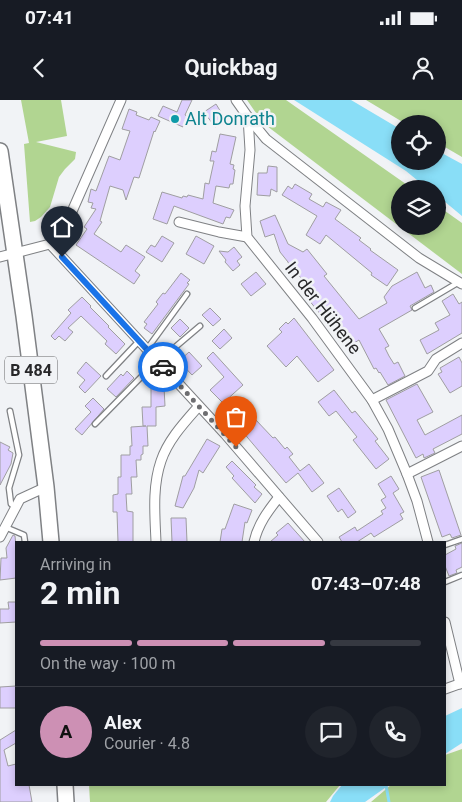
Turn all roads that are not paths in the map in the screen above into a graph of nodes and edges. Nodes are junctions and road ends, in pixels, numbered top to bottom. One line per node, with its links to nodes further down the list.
1 (121, 100): 7 (street)
2 (236, 100): 3 (street)
3 (248, 117): 6 (street); 9 (street)
4 (0, 151): 8 (main road, B 484)
5 (179, 222): 6 (street)
6 (247, 237): 18 (street, In der Hühene)
7 (50, 244): 8 (street); 13 (street)
8 (7, 255): 24 (main road, B 484)
9 (461, 283): 11 (lane)
10 (187, 294): 15 (lane)
11 (415, 308)
12 (200, 326): 16 (lane)
13 (139, 340): 15 (street); 17 (lane)
14 (462, 343): 18 (street)
15 (147, 349): 16 (street)
16 (158, 361): 19 (street); 21 (lane)
17 (106, 376)
18 (372, 400): 23 (street, In der Hühene)
19 (198, 407): 25 (street); 32 (street)
20 (10, 411): 26 (lane)
21 (96, 424)
22 (462, 446): 23 (street)
23 (407, 474): 35 (street, In der Hühene)
24 (46, 487): 26 (street); 31 (main road, B 484)
25 (279, 497): 33 (street); 34 (street)
26 (16, 507): 27 (street)
27 (5, 527): 28 (street); 30 (lane)
28 (0, 537)
29 (462, 539): 36 (lane)
30 (25, 541)
31 (51, 541)
32 (156, 541)
33 (254, 541)
34 (317, 541)
35 (428, 541)
36 (446, 545)
37 (462, 575): 38 (lane)
38 (446, 582)
39 (446, 626): 40 (street)
40 (461, 683): 41 (street)
41 (446, 689)
42 (65, 786): 43 (main road)
43 (66, 802)

